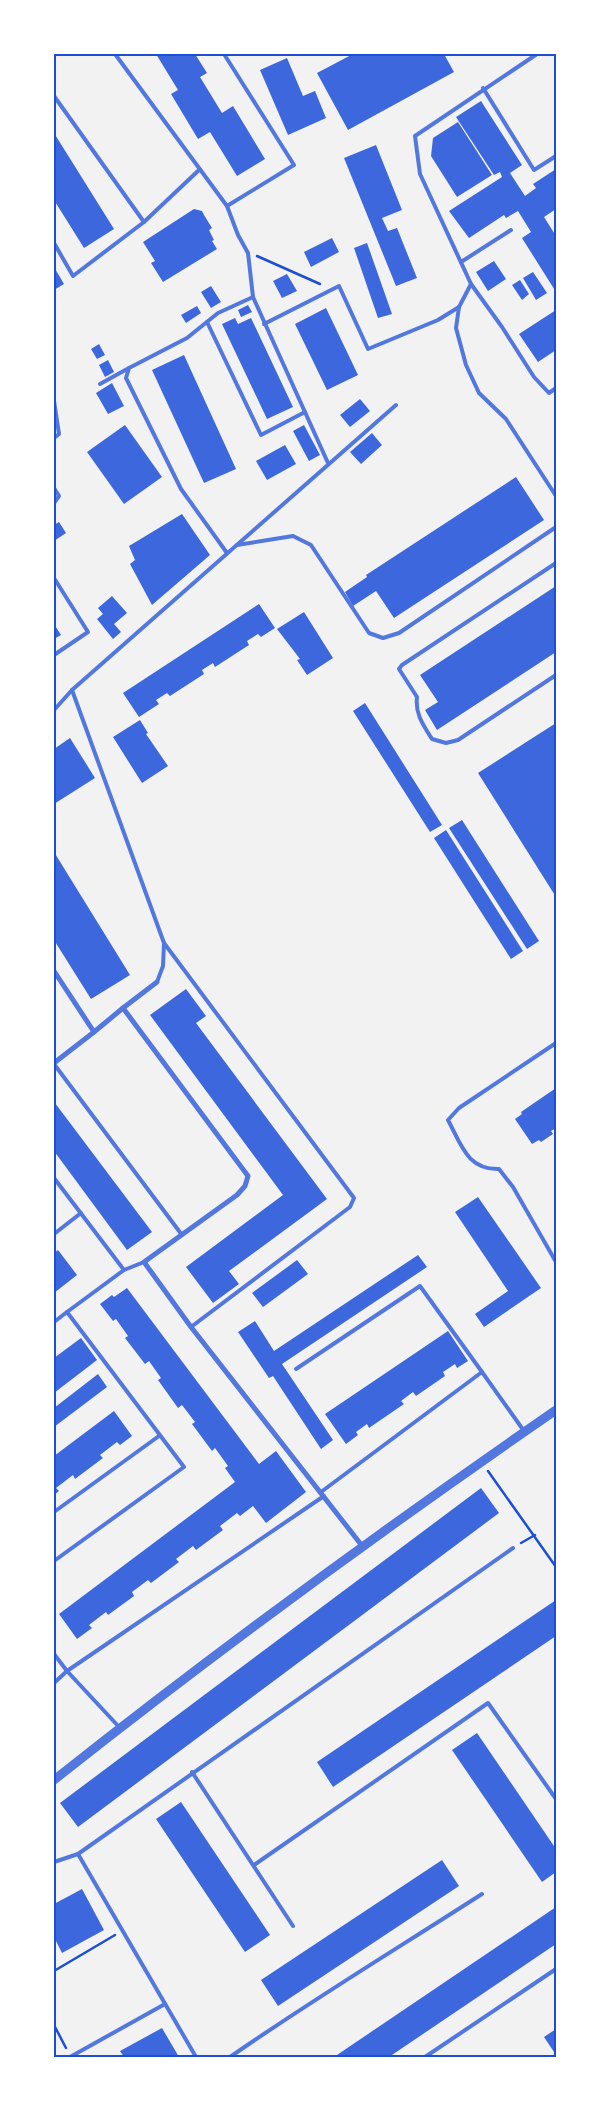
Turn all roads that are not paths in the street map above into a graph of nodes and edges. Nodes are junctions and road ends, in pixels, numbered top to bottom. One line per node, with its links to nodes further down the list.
1 (115, 54): 7 (lane)
2 (224, 54): 8 (lane)
3 (537, 54): 4 (lane)
4 (483, 88): 6 (lane); 12 (lane)
5 (54, 96): 9 (lane)
6 (556, 156)
7 (199, 170): 8 (lane); 9 (lane)
8 (228, 206): 14 (lane)
9 (144, 222): 11 (lane)
10 (511, 230): 12 (lane)
11 (54, 243)
12 (461, 262): 13 (lane)
13 (471, 284): 15 (lane); 20 (lane)
14 (252, 298): 16 (lane); 17 (lane)
15 (459, 307): 17 (lane); 27 (lane)
16 (207, 322): 18 (lane); 23 (lane)
17 (264, 324): 23 (lane)
18 (129, 368): 19 (lane); 31 (lane)
19 (100, 384)
20 (556, 388)
21 (54, 401): 24 (lane)
22 (396, 405): 25 (lane)
23 (305, 412): 25 (lane)
24 (54, 438)
25 (328, 463): 30 (lane)
26 (54, 488): 28 (lane)
27 (556, 496)
28 (54, 504)
29 (556, 527): 30 (lane)
30 (236, 545): 31 (lane)
31 (227, 553): 36 (lane)
32 (556, 563): 35 (lane)
33 (54, 578): 34 (lane)
34 (54, 655)
35 (556, 675)
36 (72, 690): 37 (lane); 38 (lane)
37 (54, 710)
38 (164, 942): 40 (lane); 54 (lane)
39 (54, 971): 42 (street)
40 (157, 982): 41 (street)
41 (123, 1008): 42 (street); 48 (street)
42 (94, 1032): 44 (street)
43 (556, 1043): 50 (lane)
44 (54, 1064): 48 (lane)
45 (54, 1178): 46 (lane)
46 (81, 1213): 47 (lane); 51 (lane)
47 (54, 1234)
48 (182, 1235): 49 (street)
49 (144, 1262): 51 (lane); 54 (street)
50 (556, 1262)
51 (124, 1270): 52 (lane)
52 (67, 1312): 53 (lane); 59 (lane)
53 (54, 1322)
54 (190, 1327): 60 (street)
55 (296, 1368): 56 (lane)
56 (482, 1372): 58 (lane); 60 (lane)
57 (556, 1410): 58 (street)
58 (524, 1432): 62 (street)
59 (159, 1436): 61 (lane); 64 (lane)
60 (322, 1494): 62 (street); 66 (lane)
61 (54, 1512)
62 (363, 1547): 68 (street)
63 (513, 1548): 69 (lane)
64 (54, 1561)
65 (54, 1654): 66 (lane)
66 (67, 1671): 67 (lane); 68 (lane)
67 (54, 1683)
68 (120, 1728): 70 (street)
69 (192, 1772): 72 (lane); 74 (lane)
70 (54, 1780)
71 (556, 1798): 74 (lane)
72 (78, 1854): 73 (lane); 78 (lane)
73 (54, 1862)
74 (254, 1865): 76 (lane)
75 (482, 1894): 81 (lane)
76 (294, 1926)
77 (556, 1969): 82 (lane)
78 (165, 2004): 79 (lane); 80 (lane)
79 (70, 2057)
80 (196, 2057)
81 (230, 2057)
82 (425, 2057)

